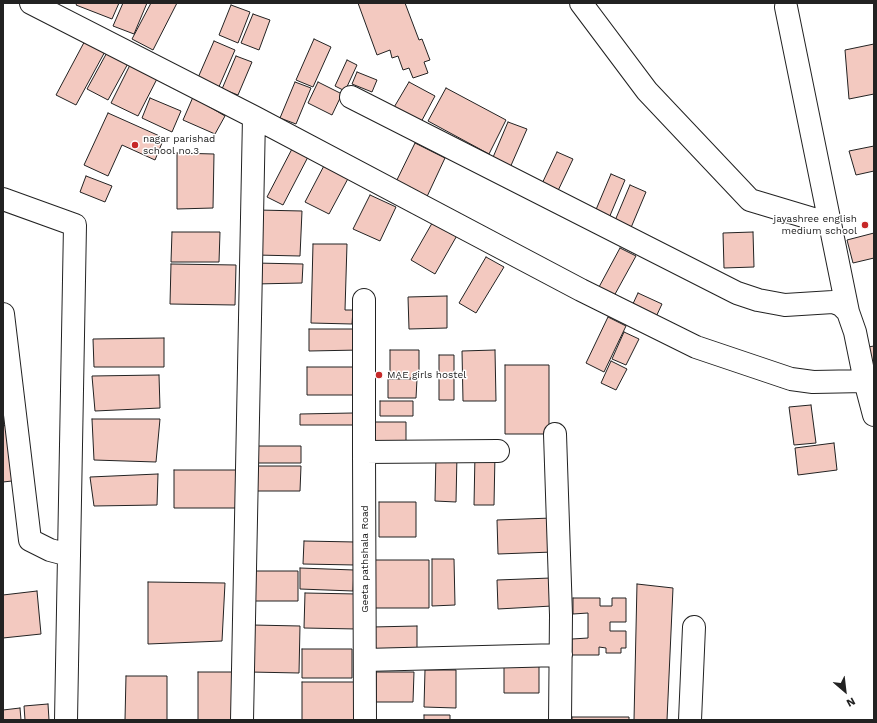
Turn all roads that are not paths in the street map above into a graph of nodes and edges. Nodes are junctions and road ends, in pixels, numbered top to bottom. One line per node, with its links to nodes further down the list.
1 (31, 3): 5 (street)
2 (581, 3): 7 (street)
3 (786, 7): 7 (street)
4 (351, 97): 9 (street)
5 (254, 117): 11 (street); 21 (street)
6 (3, 199): 16 (street)
7 (830, 224): 9 (street)
8 (364, 300): 15 (street, Geeta pathshala Road)
9 (848, 312): 11 (street)
10 (3, 314): 16 (street)
11 (865, 381): 12 (street)
12 (874, 415)
13 (554, 434): 18 (street)
14 (498, 450): 15 (street)
15 (364, 452): 19 (street, Geeta pathshala Road)
16 (69, 555): 20 (street)
17 (694, 627): 24 (street)
18 (561, 655): 19 (street); 23 (street)
19 (365, 660): 22 (street, Geeta pathshala Road)
20 (66, 720)
21 (242, 720)
22 (365, 720)
23 (560, 720)
24 (690, 720)

